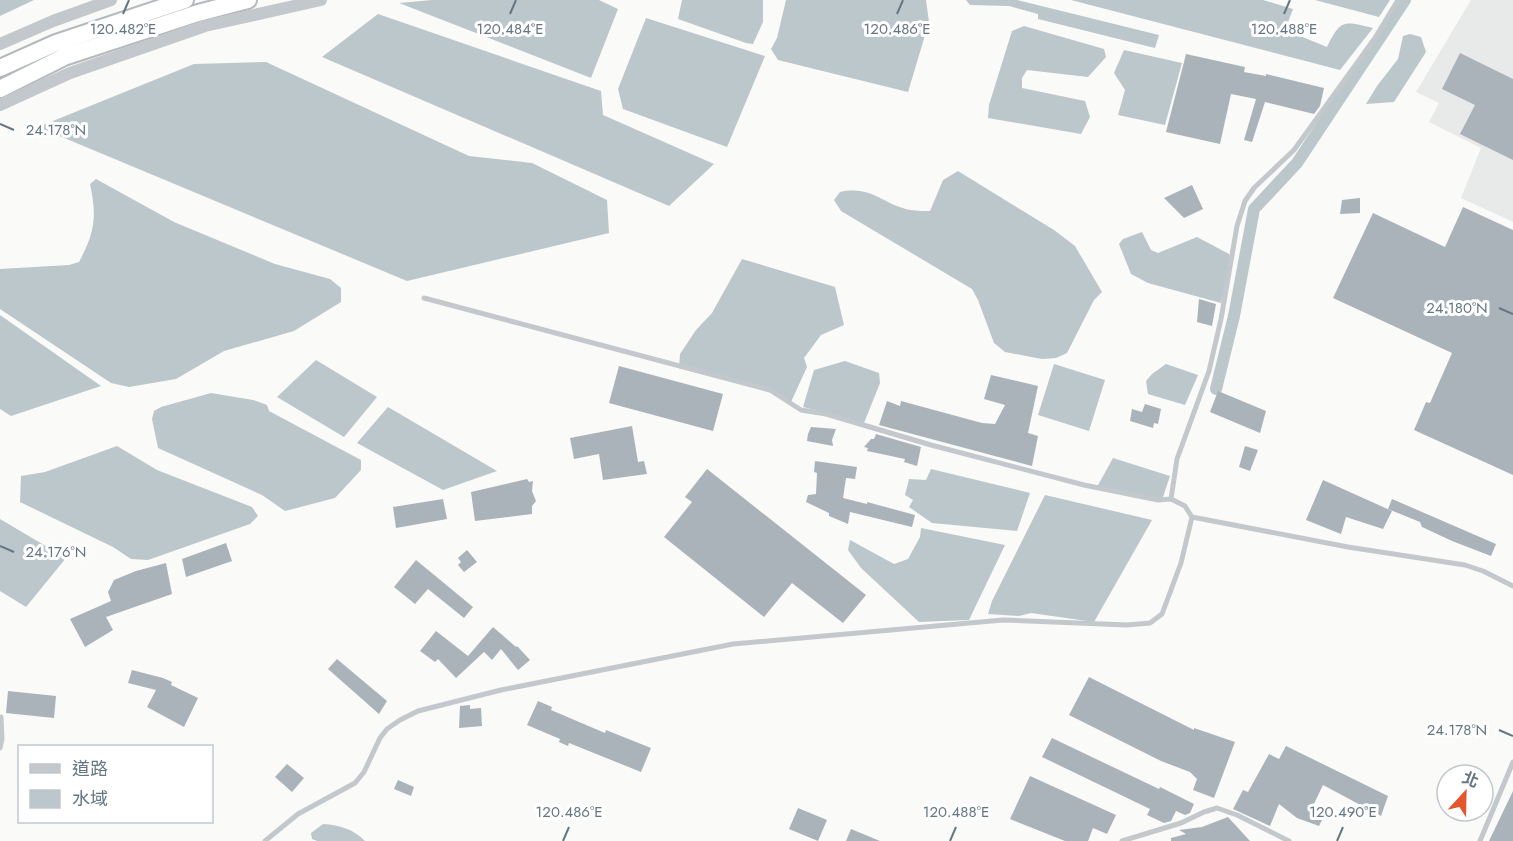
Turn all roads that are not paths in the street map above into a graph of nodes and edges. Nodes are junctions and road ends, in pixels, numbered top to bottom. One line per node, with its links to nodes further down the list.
1 (111, 0): 6 (street)
2 (184, 0): 7 (highway)
3 (248, 0): 8 (highway)
4 (321, 0): 9 (street)
5 (1398, 0): 11 (lane)
6 (0, 44)
7 (0, 68)
8 (0, 88)
9 (0, 105)
10 (424, 298): 11 (lane)
11 (1172, 499): 12 (lane)
12 (1192, 517): 13 (lane); 17 (lane)
13 (1513, 586)
14 (1, 717): 15 (lane)
15 (0, 748)
16 (1513, 762): 20 (lane)
17 (265, 841)
18 (1122, 841): 19 (lane)
19 (1289, 841)
20 (1480, 841)

